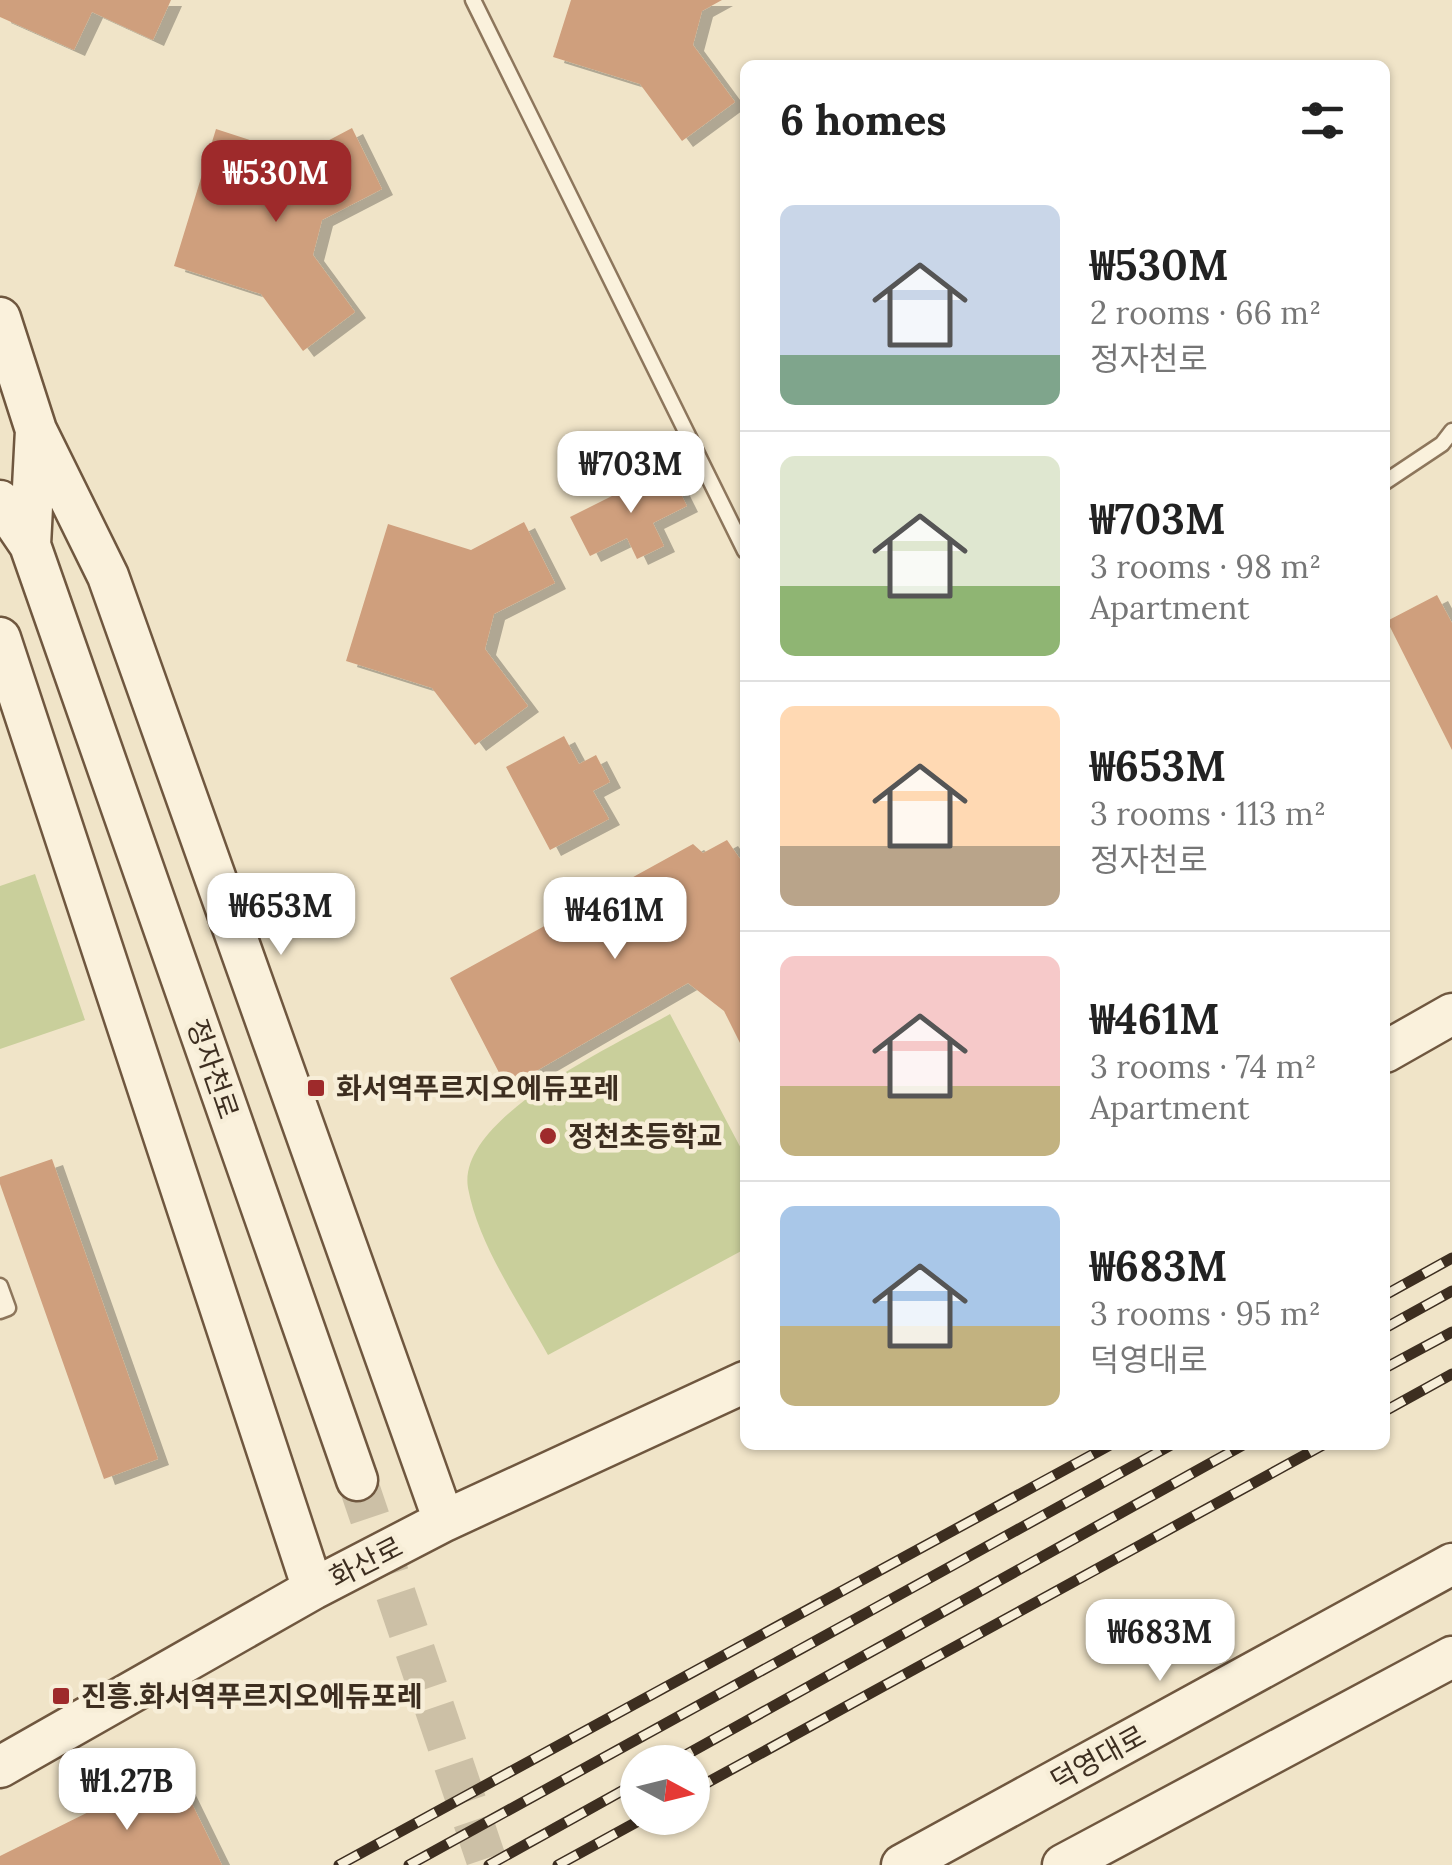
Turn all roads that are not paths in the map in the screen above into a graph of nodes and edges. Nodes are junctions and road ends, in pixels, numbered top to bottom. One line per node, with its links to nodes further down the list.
1 (473, 0): 7 (lane)
2 (0, 318): 3 (street, 정자천로)
3 (36, 430): 8 (street, 정자천로); 16 (street)
4 (1452, 431): 5 (lane)
5 (1390, 479)
6 (0, 501): 8 (street, 정자천로)
7 (740, 541)
8 (30, 545): 15 (street, 정자천로)
9 (0, 638): 18 (street)
10 (1452, 1014): 11 (street)
11 (1390, 1049)
12 (0, 1286): 13 (lane)
13 (0, 1311)
14 (740, 1384): 16 (street, 화산로)
15 (357, 1480)
16 (444, 1521): 18 (street, 화산로)
17 (1452, 1564): 21 (street, 덕영대로)
18 (313, 1589): 20 (street, 화산로)
19 (1452, 1657): 22 (street)
20 (0, 1767)
21 (902, 1865)
22 (1063, 1865)

